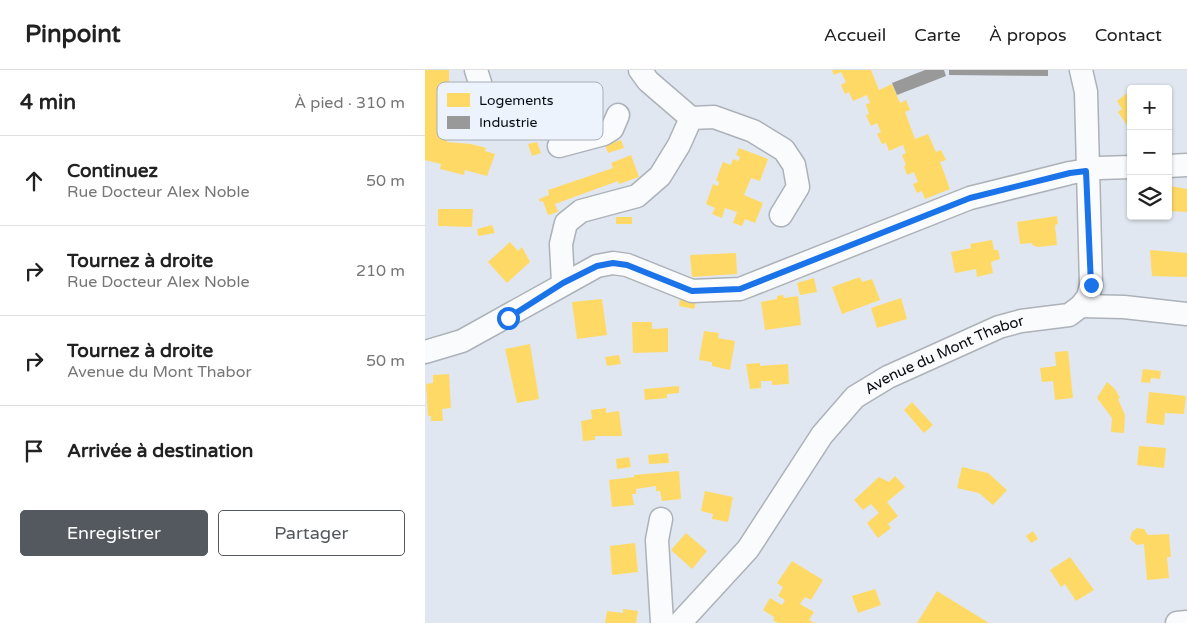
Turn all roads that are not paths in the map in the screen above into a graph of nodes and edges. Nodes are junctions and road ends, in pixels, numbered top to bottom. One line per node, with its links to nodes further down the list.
1 (476, 70): 4 (street)
2 (640, 70): 6 (street)
3 (1081, 70): 13 (street)
4 (480, 82)
5 (618, 116): 7 (street)
6 (691, 118): 14 (street); 15 (street)
7 (603, 134)
8 (582, 140): 9 (street)
9 (559, 146)
10 (1187, 165): 12 (street)
11 (1127, 166): 13 (street)
12 (1172, 166)
13 (1086, 171): 15 (street); 16 (street)
14 (781, 214)
15 (563, 283): 18 (street)
16 (1081, 306): 17 (street); 22 (street, Avenue du Mont Thabor)
17 (1187, 314)
18 (425, 352)
19 (661, 519): 21 (street)
20 (1187, 622): 23 (street)
21 (662, 623)
22 (680, 623)
23 (1177, 623)

